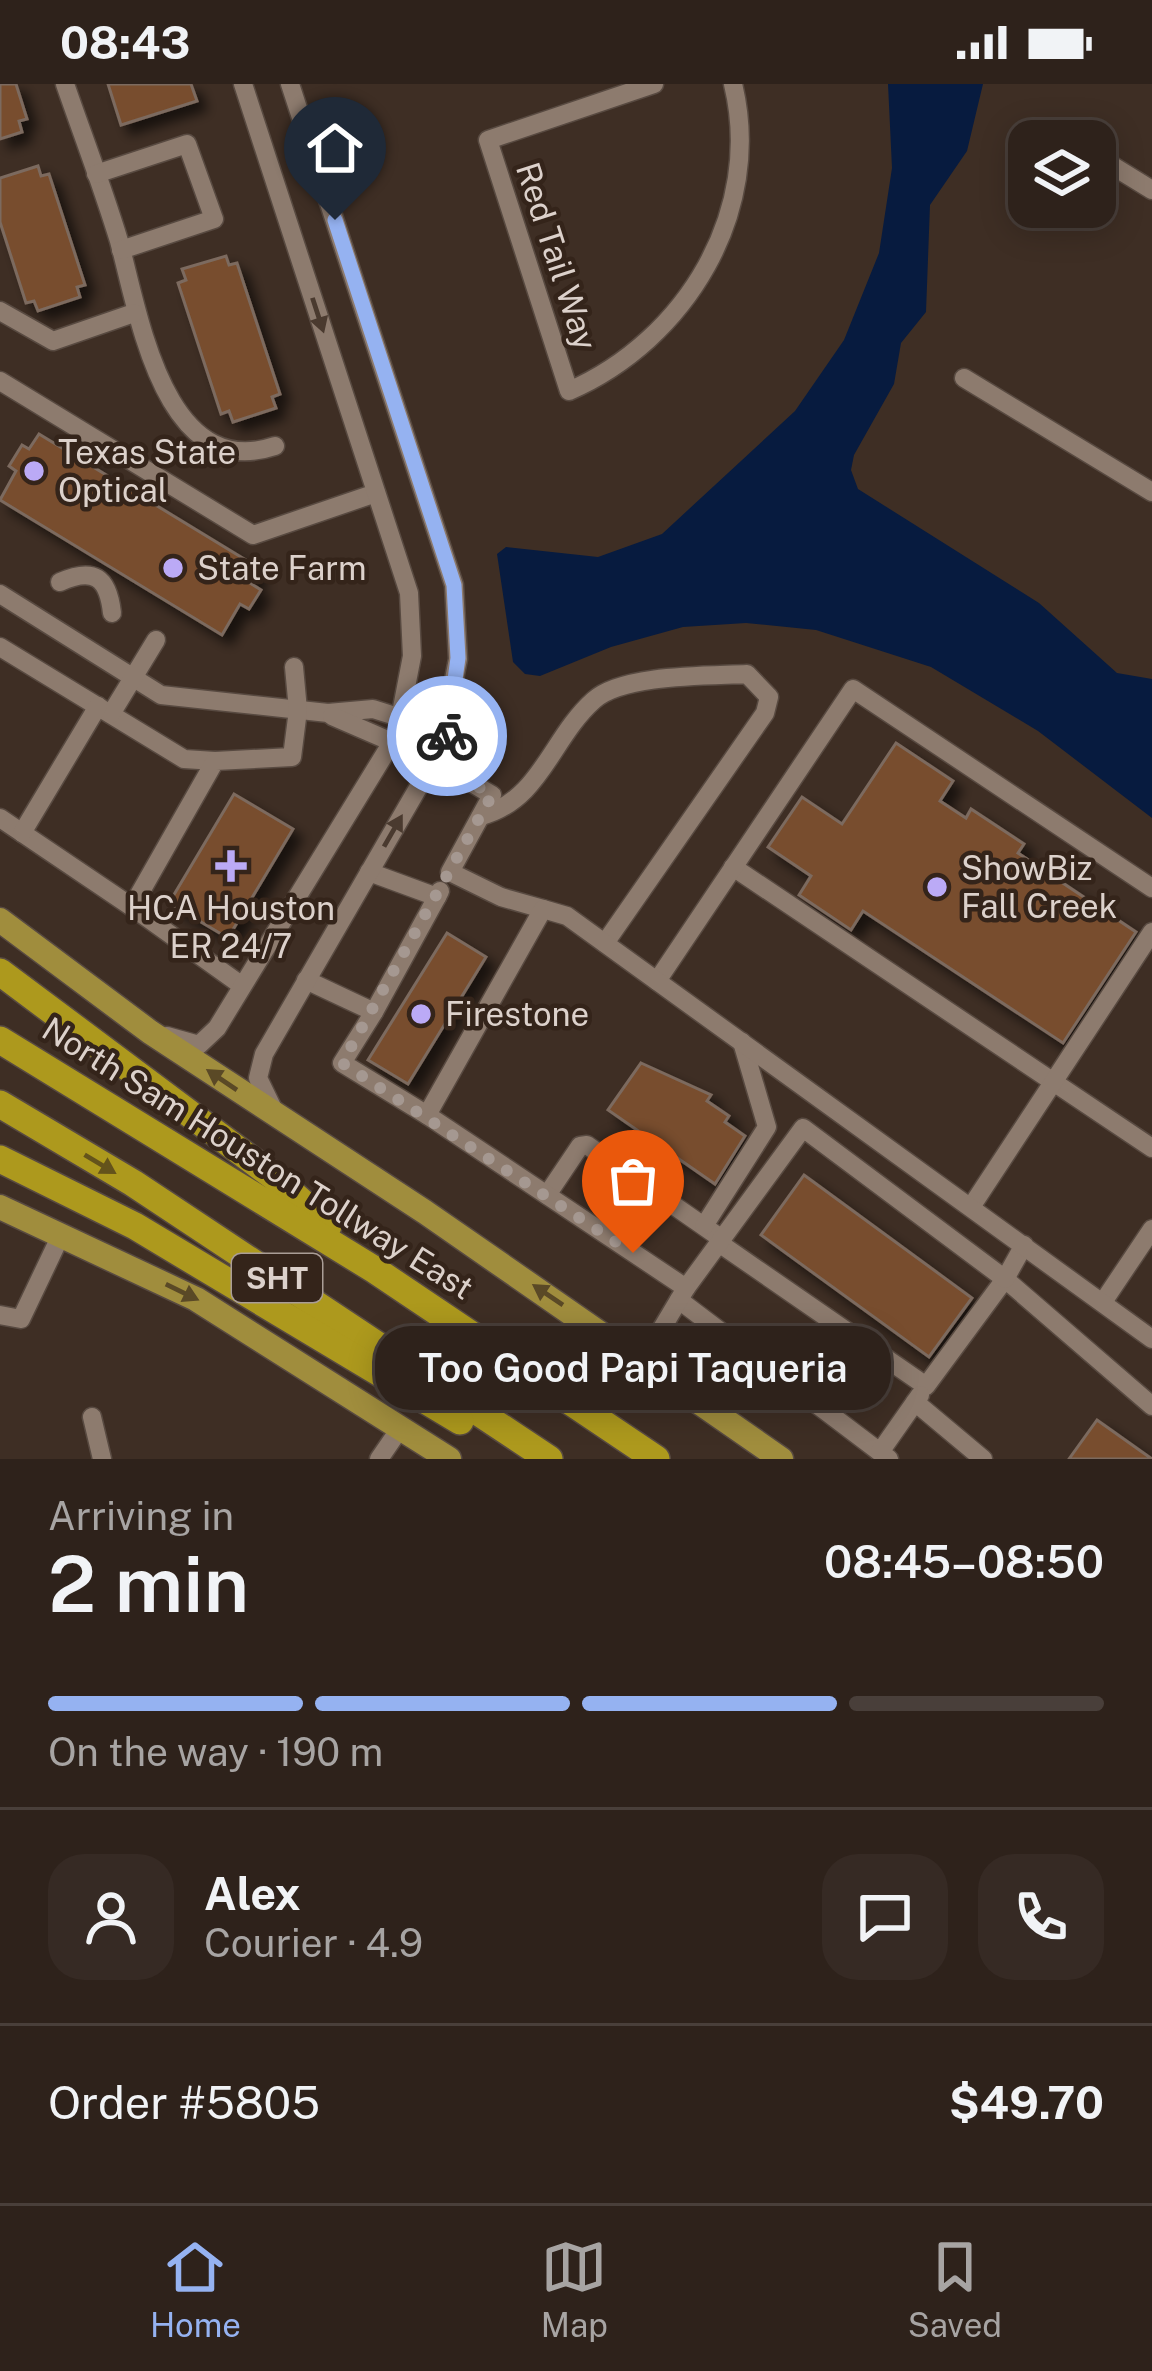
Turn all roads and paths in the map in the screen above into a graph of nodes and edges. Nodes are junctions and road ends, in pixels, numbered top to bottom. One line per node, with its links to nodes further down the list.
1 (65, 84): 7 (street)
2 (243, 84): 16 (street, one-way to 16)
3 (290, 84): 28 (street)
4 (654, 84): 5 (street, Red Tail Way)
5 (733, 84)
6 (1116, 168): 8 (street)
7 (96, 174): 9 (street); 9 (street)
8 (1152, 190)
9 (121, 250): 11 (street)
10 (0, 311): 11 (street)
11 (134, 313): 14 (street)
12 (964, 378): 15 (street)
13 (0, 381): 16 (street)
14 (275, 446)
15 (1152, 492)
16 (376, 493): 27 (street)
17 (60, 582): 19 (street)
18 (0, 594): 23 (street)
19 (112, 613)
20 (156, 640): 23 (street)
21 (0, 646): 24 (street)
22 (294, 667): 25 (street)
23 (132, 677): 24 (street); 25 (street)
24 (104, 710): 30 (street); 33 (street)
25 (298, 710): 26 (street); 30 (street)
26 (328, 713): 27 (street); 29 (street)
27 (403, 716): 28 (street); 29 (street)
28 (446, 732): 31 (street); 35 (street, one-way to 28)
29 (392, 742): 47 (street)
30 (214, 761): 39 (street)
31 (481, 816): 36 (street); 43 (street)
32 (0, 818): 33 (street)
33 (22, 832): 39 (street)
34 (733, 867): 37 (street); 46 (street); 52 (street)
35 (369, 872): 38 (street); 45 (street)
36 (450, 872): 38 (street); 40 (street)
37 (1152, 888)
38 (437, 897): 48 (street)
39 (131, 907): 47 (street)
40 (543, 910): 43 (street); 54 (street)
41 (0, 920): 49 (main road)
42 (1152, 932): 52 (street)
43 (605, 944): 46 (street)
44 (0, 972): 66 (highway)
45 (306, 980): 48 (street); 55 (street)
46 (657, 981): 51 (street)
47 (241, 985): 49 (street)
48 (374, 1012): 54 (street)
49 (150, 1032): 55 (main road, one-way to 49)
50 (0, 1040): 66 (highway, North Sam Houston Tollway East / SHT)
51 (742, 1042): 60 (street); 61 (street)
52 (1053, 1082): 56 (street); 60 (street)
53 (0, 1104): 82 (highway, SHT, one-way to 82)
54 (427, 1115): 58 (street)
55 (277, 1118): 72 (main road, one-way to 55)
56 (1152, 1148)
57 (0, 1159): 81 (highway)
58 (547, 1196): 61 (street); 68 (street)
59 (0, 1207): 63 (main road)
60 (970, 1207): 65 (street)
61 (704, 1226): 64 (street)
62 (1152, 1229): 69 (street)
63 (61, 1235): 70 (street); 76 (main road, one-way to 76)
64 (720, 1241): 67 (street); 68 (street); 73 (street)
65 (1024, 1246): 67 (street); 69 (street)
66 (375, 1270): 83 (highway, North Sam Houston Tollway East / SHT)
67 (1005, 1279): 73 (street); 74 (street)
68 (682, 1294): 72 (street); 77 (street)
69 (1103, 1302): 71 (street)
70 (0, 1315)
71 (1152, 1339)
72 (643, 1360): 84 (main road)
73 (921, 1394): 77 (street); 85 (street)
74 (1152, 1406)
75 (92, 1417): 78 (street)
76 (400, 1427): 79 (street); 80 (main road)
77 (885, 1456)
78 (102, 1459)
79 (379, 1459)
80 (449, 1459)
81 (521, 1459)
82 (549, 1459)
83 (656, 1459)
84 (781, 1459)
85 (983, 1459)

